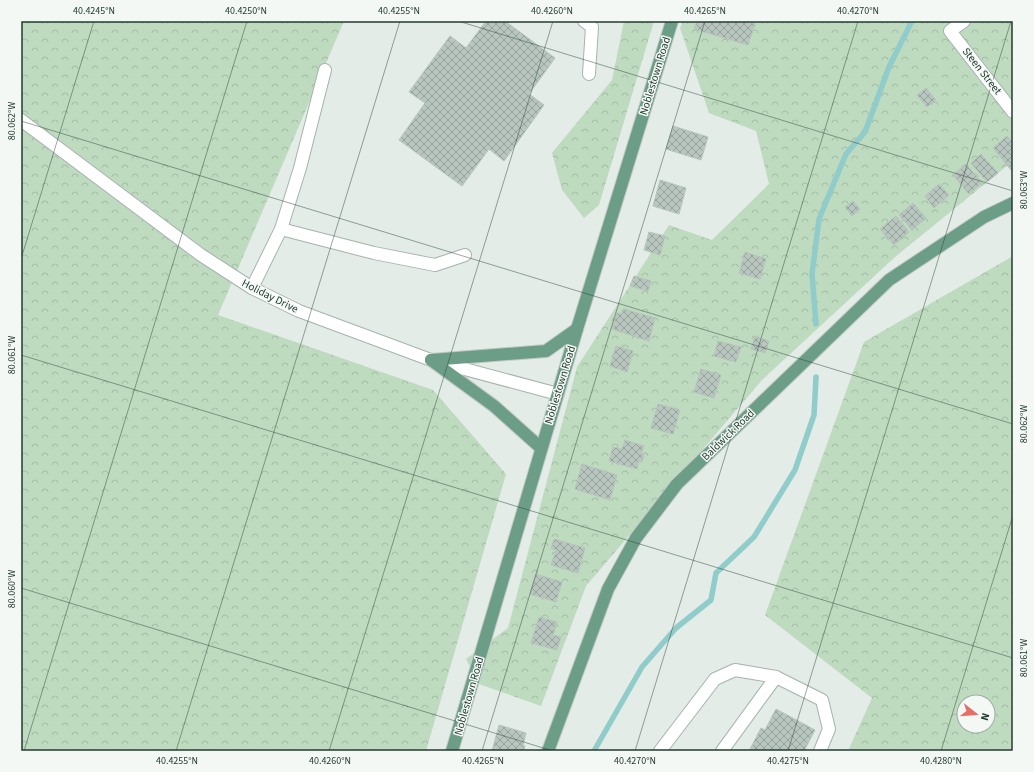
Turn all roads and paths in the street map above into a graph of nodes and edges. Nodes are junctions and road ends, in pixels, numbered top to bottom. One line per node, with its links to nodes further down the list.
1 (584, 21): 5 (street)
2 (672, 21): 12 (main road, Noblestown Road)
3 (964, 21): 6 (street, Steen Street)
4 (325, 70): 9 (street)
5 (589, 74)
6 (1013, 112)
7 (21, 120): 11 (street, Holiday Drive)
8 (1013, 203): 18 (main road, Baldwick Road)
9 (281, 229): 10 (street); 11 (street)
10 (465, 255)
11 (252, 288): 13 (street, Holiday Drive)
12 (577, 329): 13 (main road); 14 (main road, Noblestown Road)
13 (431, 360): 14 (street, Holiday Drive); 15 (main road)
14 (558, 394): 15 (main road, Noblestown Road)
15 (541, 448): 17 (main road, Noblestown Road)
16 (776, 677): 19 (street); 20 (street); 21 (street)
17 (452, 751)
18 (548, 751)
19 (660, 751)
20 (722, 751)
21 (820, 751)

